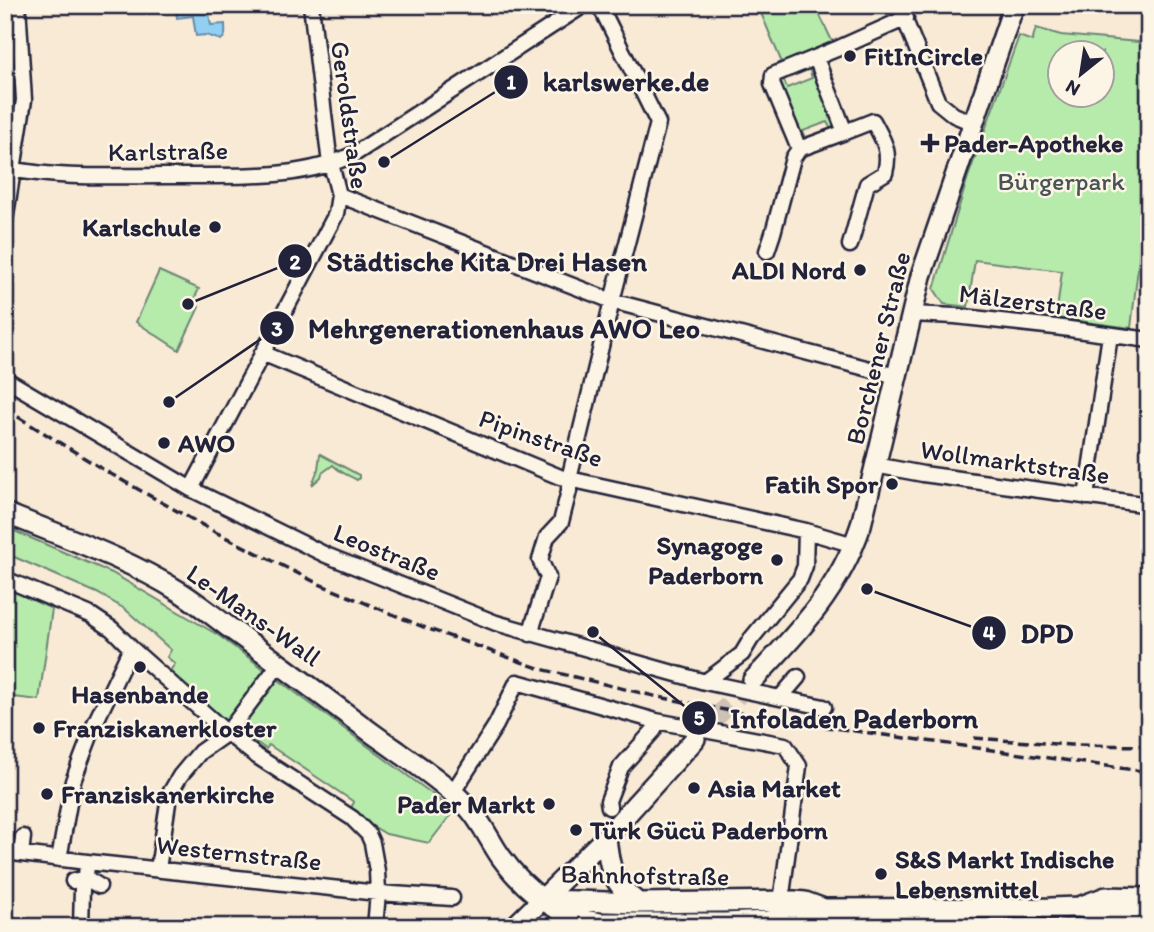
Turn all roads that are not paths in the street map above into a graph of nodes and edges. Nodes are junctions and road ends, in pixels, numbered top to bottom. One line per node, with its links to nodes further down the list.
1 (18, 5): 12 (street)
2 (311, 5): 11 (street, Geroldstraße)
3 (584, 5): 11 (street, Karlstraße)
4 (598, 5): 17 (street)
5 (1014, 5): 8 (main road, Borchener Straße)
6 (902, 12): 7 (street); 8 (street)
7 (816, 58): 9 (street); 10 (street)
8 (972, 123): 18 (main road, Borchener Straße)
9 (845, 132): 10 (street); 15 (street)
10 (799, 149): 16 (street)
11 (331, 164): 12 (street, Karlstraße); 13 (street, Geroldstraße)
12 (10, 169): 14 (street)
13 (339, 195): 17 (street); 21 (street, Geroldstraße)
14 (5, 221)
15 (850, 245)
16 (767, 251)
17 (612, 300): 22 (street); 25 (street)
18 (911, 314): 19 (street, Mälzerstraße); 22 (main road, Borchener Straße)
19 (1110, 335): 20 (street, Mälzerstraße); 27 (street)
20 (1149, 340)
21 (262, 353): 25 (street, Pipinstraße); 26 (street, Geroldstraße)
22 (896, 376): 24 (main road, Borchener Straße)
23 (5, 379): 26 (street, Leostraße)
24 (875, 466): 27 (street, Wollmarktstraße); 31 (main road, Borchener Straße)
25 (569, 479): 30 (street, Pipinstraße); 33 (street)
26 (191, 489): 33 (street, Leostraße)
27 (1086, 496): 28 (street, Wollmarktstraße)
28 (1149, 505)
29 (5, 513): 35 (main road, Le-Mans-Wall)
30 (806, 531): 31 (street, Pipinstraße); 38 (street)
31 (854, 545): 37 (main road, Borchener Straße)
32 (5, 579): 34 (street)
33 (530, 634): 38 (street, Leostraße)
34 (131, 648): 42 (street); 52 (street)
35 (280, 663): 42 (street); 44 (main road, Le-Mans-Wall)
36 (798, 677): 39 (street)
37 (753, 680)
38 (705, 682): 39 (street, Leostraße)
39 (780, 698): 40 (street, Leostraße)
40 (824, 707)
41 (656, 721): 44 (street); 45 (street); 59 (street)
42 (227, 733): 54 (street); 55 (street)
43 (695, 739): 48 (main road)
44 (453, 792): 58 (main road, Le-Mans-Wall)
45 (609, 807)
46 (6, 836): 49 (street)
47 (23, 837): 51 (street)
48 (606, 837): 58 (main road); 60 (main road)
49 (5, 841)
50 (5, 852): 51 (street, Westernstraße)
51 (21, 854): 52 (street, Westernstraße)
52 (59, 859): 53 (street, Westernstraße)
53 (87, 862): 54 (street, Westernstraße); 64 (street)
54 (158, 869): 55 (street, Westernstraße)
55 (378, 893): 56 (street, Westernstraße); 65 (street)
56 (452, 898)
57 (1149, 898): 61 (main road, Bahnhofstraße)
58 (542, 900): 60 (main road, Bahnhofstraße); 63 (main road, Bahnhofstraße); 66 (main road)
59 (781, 902): 60 (main road, Bahnhofstraße); 63 (main road, Bahnhofstraße)
60 (638, 903)
61 (1079, 907): 62 (main road, Bahnhofstraße); 63 (main road, Bahnhofstraße)
62 (1149, 914)
63 (829, 915)
64 (81, 927)
65 (375, 927)
66 (514, 927)

